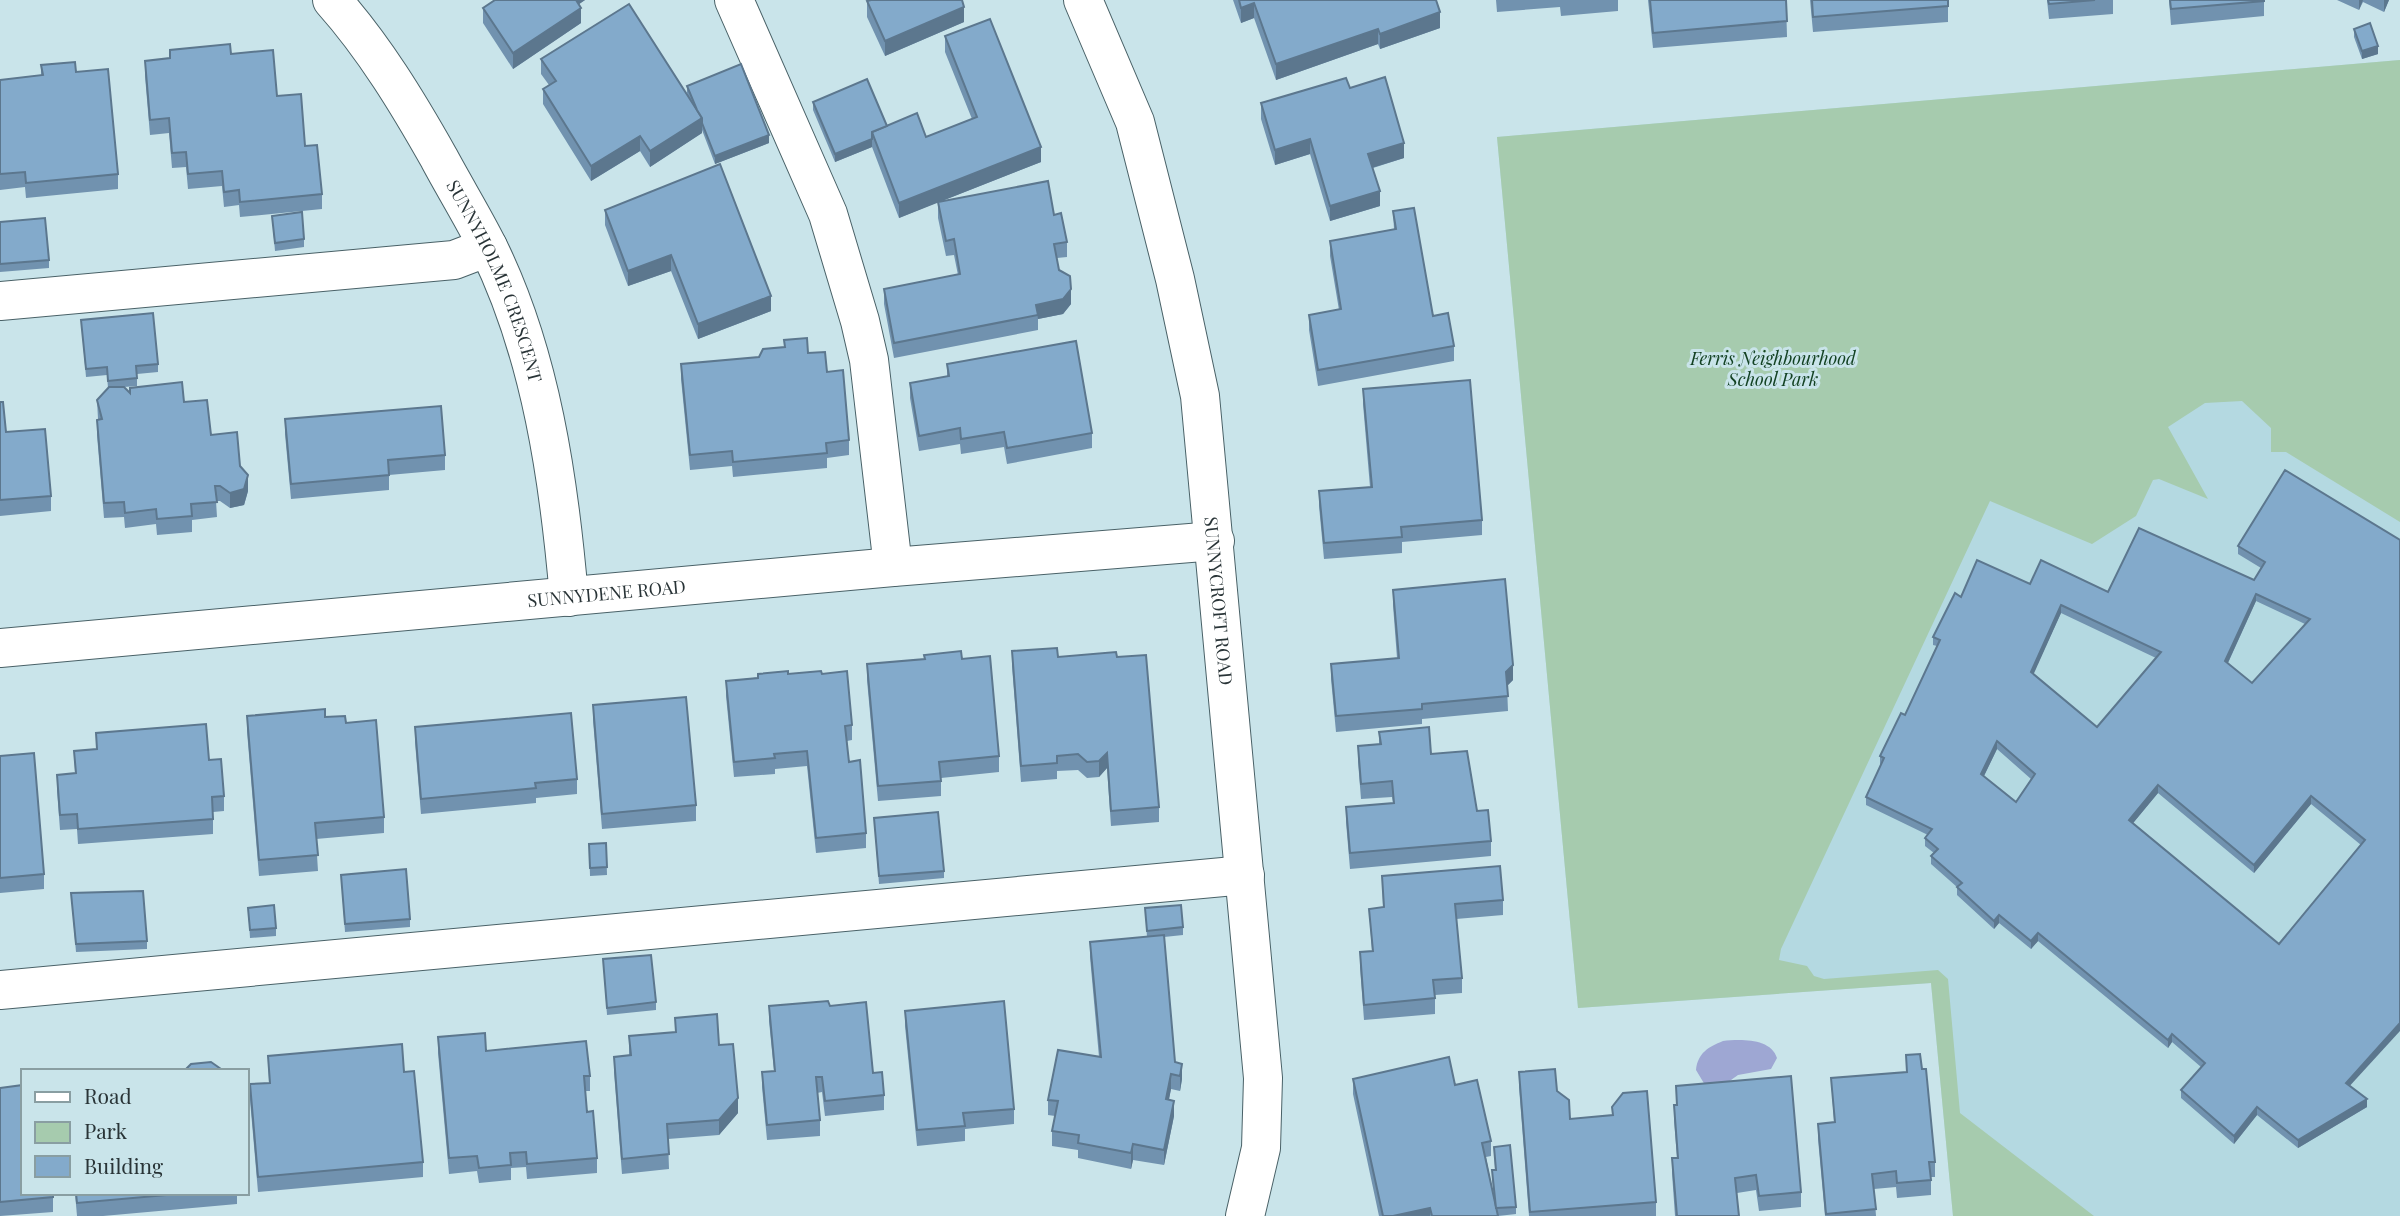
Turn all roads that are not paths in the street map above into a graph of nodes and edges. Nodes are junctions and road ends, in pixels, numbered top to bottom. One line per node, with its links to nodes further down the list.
1 (332, 0): 4 (street, SUNNYHOLME CRESCENT)
2 (734, 0): 7 (street)
3 (1083, 0): 6 (street, SUNNYCROFT ROAD)
4 (488, 247): 5 (street); 8 (street, SUNNYHOLME CRESCENT)
5 (0, 301)
6 (1214, 541): 7 (street, SUNNYDENE ROAD); 10 (street, SUNNYCROFT ROAD)
7 (893, 567): 8 (street, SUNNYDENE ROAD)
8 (569, 597): 9 (street, SUNNYDENE ROAD)
9 (0, 648)
10 (1245, 875): 11 (street); 12 (street, SUNNYCROFT ROAD)
11 (0, 990)
12 (1245, 1216)

